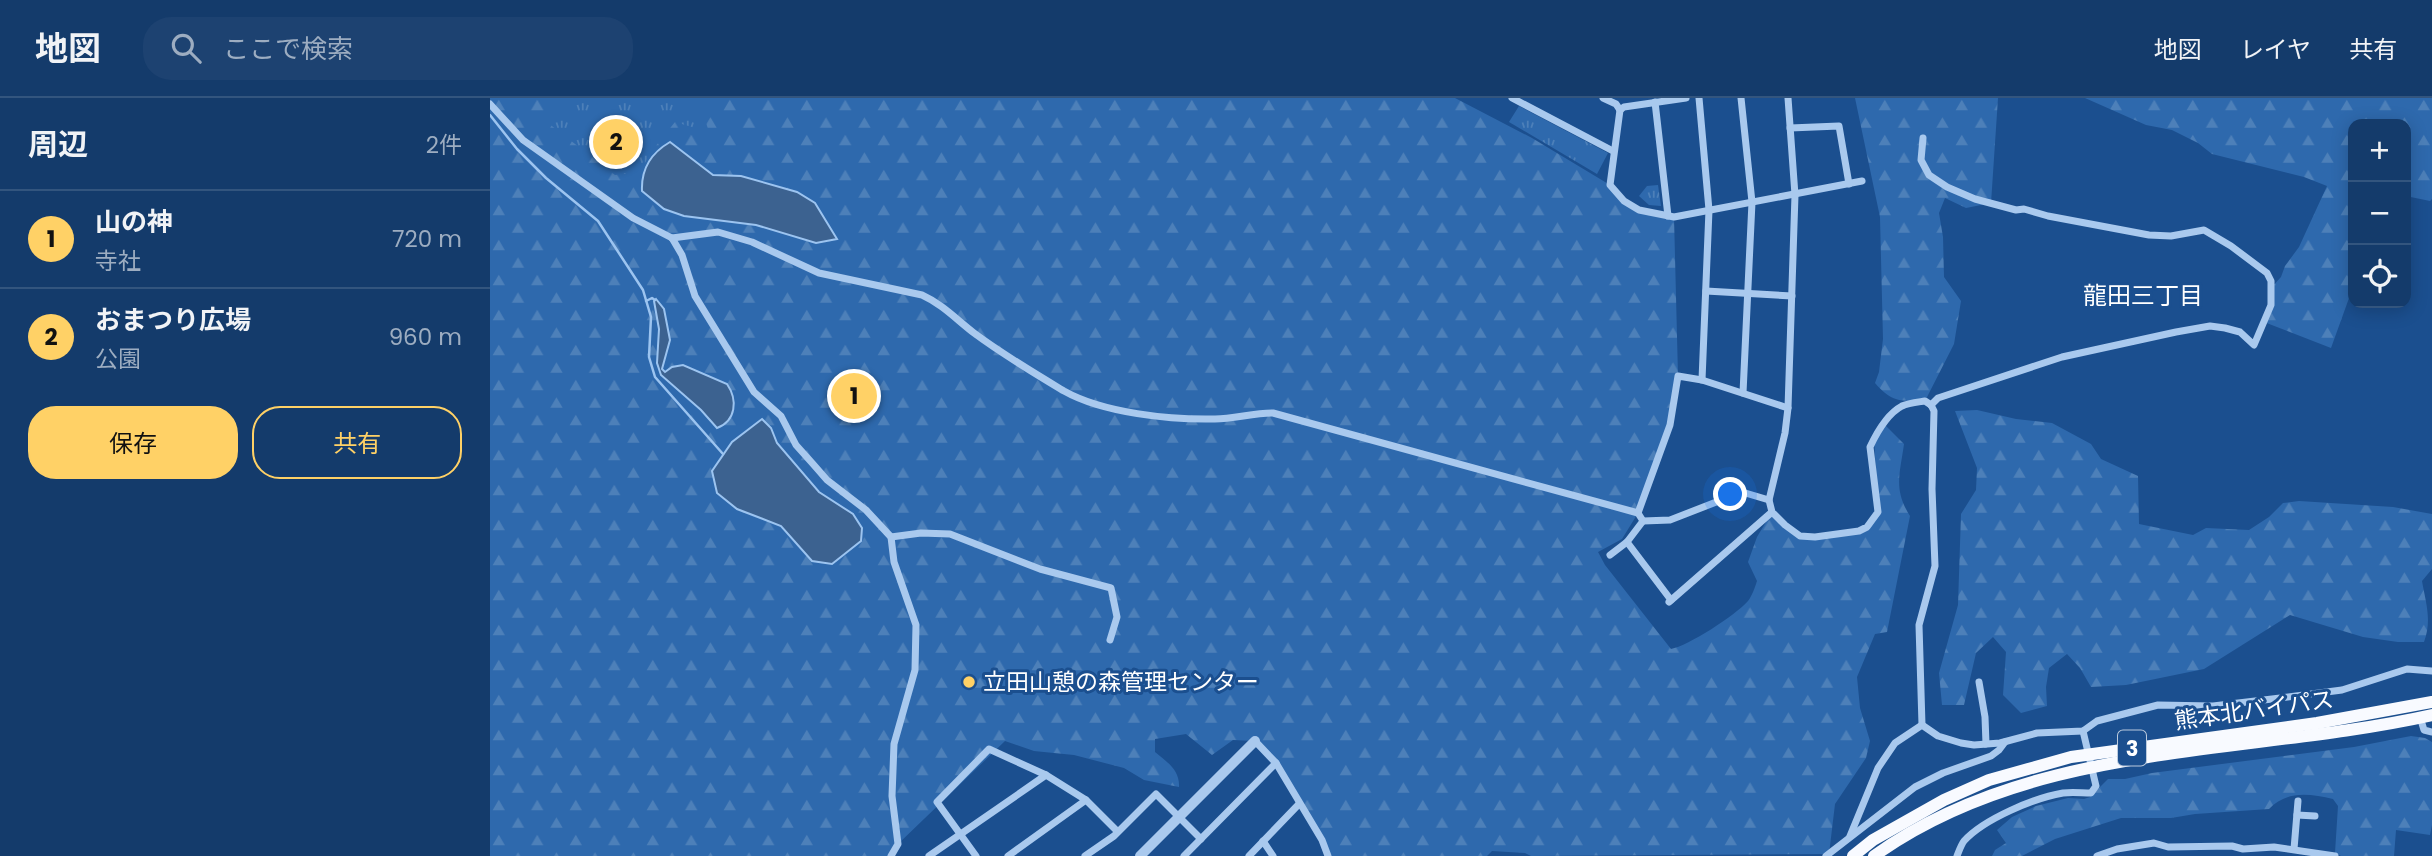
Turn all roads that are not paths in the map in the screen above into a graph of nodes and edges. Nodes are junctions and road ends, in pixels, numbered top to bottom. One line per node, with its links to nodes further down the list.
1 (1512, 98): 12 (street)
2 (1602, 98): 9 (street)
3 (1686, 98): 7 (street)
4 (1699, 98): 17 (street)
5 (1741, 98): 16 (street)
6 (1788, 98): 10 (street)
7 (1655, 102): 9 (street); 18 (street)
8 (490, 104): 19 (street)
9 (1620, 110): 12 (street)
10 (1790, 128): 14 (street); 15 (street)
11 (1923, 138): 25 (street)
12 (1613, 151): 18 (street)
13 (1862, 181): 14 (street)
14 (1849, 184): 15 (street)
15 (1795, 195): 16 (street); 22 (street)
16 (1752, 202): 17 (street); 21 (street)
17 (1709, 209): 18 (street); 20 (street)
18 (1668, 216)
19 (672, 238): 29 (street); 31 (street)
20 (1706, 291): 21 (street); 23 (street)
21 (1748, 293): 22 (street); 24 (street)
22 (1792, 296): 26 (street)
23 (1702, 380): 24 (street); 29 (street)
24 (1743, 393): 26 (street)
25 (1931, 405): 28 (street); 39 (street)
26 (1788, 408): 27 (street)
27 (1769, 500): 28 (street); 30 (street)
28 (1772, 512): 32 (street)
29 (1638, 513): 30 (street)
30 (1643, 521): 32 (street)
31 (891, 537): 34 (street); 61 (street)
32 (1627, 542): 33 (street)
33 (1610, 555)
34 (1110, 640)
35 (2432, 671): 40 (street)
36 (1979, 682): 44 (street)
37 (2432, 702): 45 (highway, 熊本北バイパス / 3)
38 (2426, 716): 41 (street); 47 (highway, 熊本北バイパス / 3)
39 (1922, 725): 44 (street); 58 (street)
40 (2083, 731): 43 (street); 45 (street)
41 (2432, 732)
42 (1255, 741): 46 (street); 52 (street)
43 (2005, 742): 44 (street); 58 (street)
44 (1986, 744)
45 (2089, 754): 47 (street); 72 (highway, 熊本北バイパス / 3)
46 (1276, 763): 51 (street); 57 (street)
47 (2093, 767): 73 (highway, 熊本北バイパス / 3); 74 (street)
48 (1046, 775): 49 (street); 56 (street); 56 (street)
49 (1086, 800): 55 (street); 64 (street)
50 (2298, 801): 53 (street)
51 (1299, 804): 59 (street); 70 (street)
52 (1179, 816): 55 (street); 57 (street); 66 (street)
53 (2297, 816): 54 (street); 60 (street)
54 (2315, 816)
55 (1117, 831): 65 (street)
56 (961, 835): 62 (street); 63 (street)
57 (1200, 839): 67 (street)
58 (1849, 839): 71 (street)
59 (1263, 841): 68 (street); 69 (street)
60 (2294, 849): 75 (street); 76 (street)
61 (891, 856)
62 (929, 856)
63 (976, 856)
64 (1008, 856)
65 (1085, 856)
66 (1140, 856)
67 (1184, 856)
68 (1249, 856)
69 (1273, 856)
70 (1328, 856)
71 (1826, 856)
72 (1853, 856)
73 (1874, 856)
74 (1957, 856)
75 (2097, 856)
76 (2335, 856)

